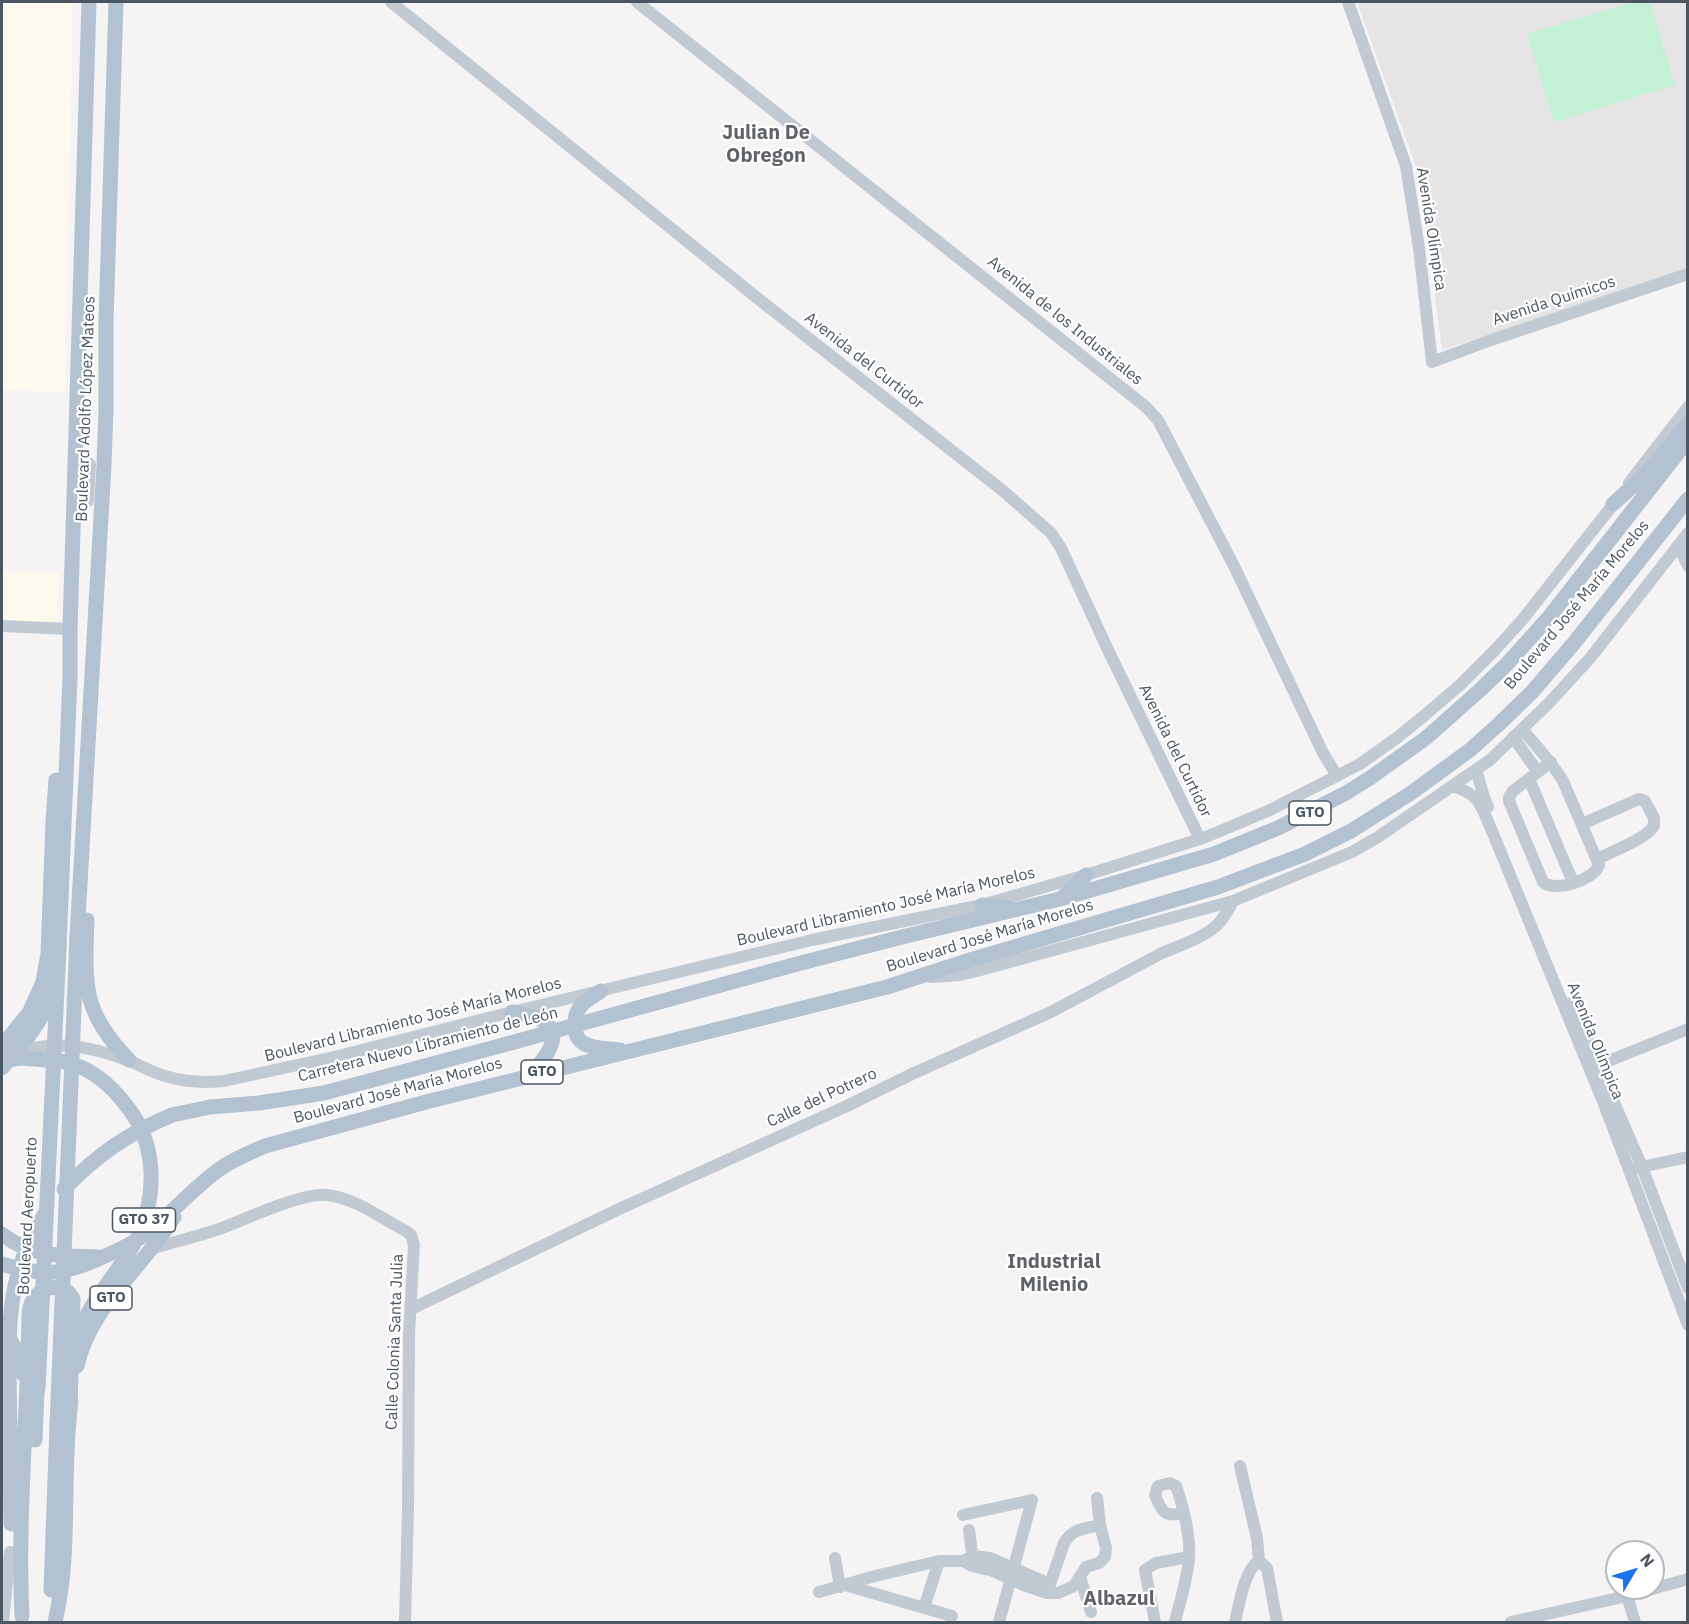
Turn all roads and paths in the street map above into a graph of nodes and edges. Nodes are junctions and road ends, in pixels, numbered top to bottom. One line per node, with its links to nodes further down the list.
1 (89, 2): 19 (main road, Boulevard Adolfo López Mateos)
2 (116, 2): 20 (main road, Boulevard Adolfo López Mateos)
3 (391, 2): 30 (street, Avenida del Curtidor)
4 (637, 2): 25 (street, Avenida de los Industriales)
5 (1348, 2): 7 (street, Avenida Olímpica)
6 (1688, 274): 7 (street, Avenida Químicos)
7 (1432, 362)
8 (1688, 406): 14 (street, Boulevard Libramiento José María Morelos)
9 (1688, 424): 14 (main road)
10 (1688, 440): 34 (main road, Boulevard José María Morelos / GTO)
11 (90, 464): 13 (street)
12 (1688, 499): 40 (main road, Boulevard José María Morelos / GTO)
13 (88, 501)
14 (1613, 504): 25 (street, Boulevard Libramiento José María Morelos)
15 (1688, 533): 16 (street)
16 (1678, 545): 17 (street); 22 (street)
17 (1688, 566)
18 (2, 626): 19 (street)
19 (70, 629): 21 (main road, Boulevard Adolfo López Mateos)
20 (91, 672): 43 (main road); 65 (main road, Boulevard Adolfo López Mateos, bridge)
21 (70, 677): 28 (main road, Boulevard Adolfo López Mateos); 38 (main road)
22 (1517, 733): 23 (street); 24 (street); 26 (street)
23 (1551, 762): 26 (street); 29 (street)
24 (1476, 770): 27 (street); 50 (street, Avenida Olímpica)
25 (1337, 776): 30 (street, Boulevard Libramiento José María Morelos)
26 (1533, 776): 33 (street); 33 (street)
27 (1452, 786): 35 (street); 50 (street, Avenida Olímpica)
28 (64, 811): 41 (main road, Boulevard Aeropuerto, bridge)
29 (1582, 824): 31 (street); 31 (street)
30 (1200, 839): 32 (street, Boulevard Libramiento José María Morelos)
31 (1597, 858): 33 (street)
32 (1086, 875): 34 (main road); 36 (street, Boulevard Libramiento José María Morelos)
33 (1573, 882)
34 (1060, 899): 37 (main road, Boulevard José María Morelos / GTO)
35 (1233, 901): 40 (street); 62 (street, Calle del Potrero)
36 (982, 904): 37 (main road); 42 (street, Boulevard Libramiento José María Morelos)
37 (1022, 909): 39 (main road, Boulevard José María Morelos / GTO)
38 (48, 954): 43 (main road); 46 (main road)
39 (797, 964): 73 (main road, Carretera Nuevo Libramiento de León / GTO, bridge)
40 (916, 978): 47 (main road, Boulevard José María Morelos / GTO)
41 (57, 984): 51 (main road, bridge); 93 (main road, Boulevard Aeropuerto, bridge)
42 (601, 991): 44 (street, Boulevard Libramiento José María Morelos); 47 (main road)
43 (89, 1001): 49 (main road)
44 (512, 1012): 49 (street, Boulevard Libramiento José María Morelos); 52 (main road)
45 (1688, 1029): 50 (street)
46 (2, 1046)
47 (630, 1051): 52 (main road, Boulevard José María Morelos / GTO)
48 (2, 1060): 49 (street, Boulevard Libramiento José María Morelos); 65 (main road, GTO 37, bridge)
49 (129, 1060)
50 (1593, 1067): 54 (street, Avenida Olímpica); 55 (street, Avenida Olímpica)
51 (2, 1068)
52 (528, 1076): 56 (main road, Boulevard José María Morelos / GTO)
53 (1688, 1157): 54 (street)
54 (1642, 1167): 55 (street); 61 (street, Avenida Olímpica)
55 (1628, 1168): 64 (street, Avenida Olímpica)
56 (184, 1201): 58 (main road, GTO); 59 (main road)
57 (2, 1234): 59 (main road)
58 (151, 1249): 62 (street, Calle Colonia Santa Julia); 65 (main road, GTO)
59 (104, 1257): 60 (main road)
60 (2, 1264)
61 (1688, 1288)
62 (411, 1309): 97 (street, Calle Colonia Santa Julia)
63 (2, 1324): 66 (main road)
64 (1688, 1325)
65 (64, 1405): 66 (main road); 94 (main road, bridge); 94 (main road, GTO)
66 (26, 1413): 93 (main road)
67 (1240, 1466): 78 (street)
68 (1097, 1498): 71 (street)
69 (1183, 1514): 74 (street)
70 (963, 1515): 79 (street)
71 (1100, 1525): 81 (street); 85 (street)
72 (969, 1530): 77 (street)
73 (10, 1552): 93 (main road, Carretera Nuevo Libramiento de León / GTO); 96 (street)
74 (1189, 1557): 95 (street); 99 (street)
75 (835, 1558): 83 (street)
76 (939, 1561): 77 (street); 80 (street); 90 (street)
77 (969, 1561): 79 (street)
78 (1259, 1561): 100 (street); 101 (street)
79 (1012, 1575): 85 (street); 98 (street)
80 (875, 1576): 83 (street); 87 (street)
81 (1080, 1577): 85 (street); 92 (street)
82 (1688, 1580): 84 (street)
83 (843, 1586): 86 (street); 87 (street)
84 (1665, 1586)
85 (1049, 1588)
86 (819, 1592)
87 (873, 1594): 90 (street)
88 (1610, 1600): 102 (street)
89 (1628, 1600): 103 (street)
90 (924, 1608): 91 (street)
91 (952, 1616)
92 (1092, 1618)
93 (20, 1620)
94 (55, 1620)
95 (1173, 1622)
96 (3, 1623)
97 (405, 1623)
98 (999, 1623)
99 (1155, 1623)
100 (1235, 1623)
101 (1277, 1623)
102 (1511, 1623)
103 (1635, 1623)

